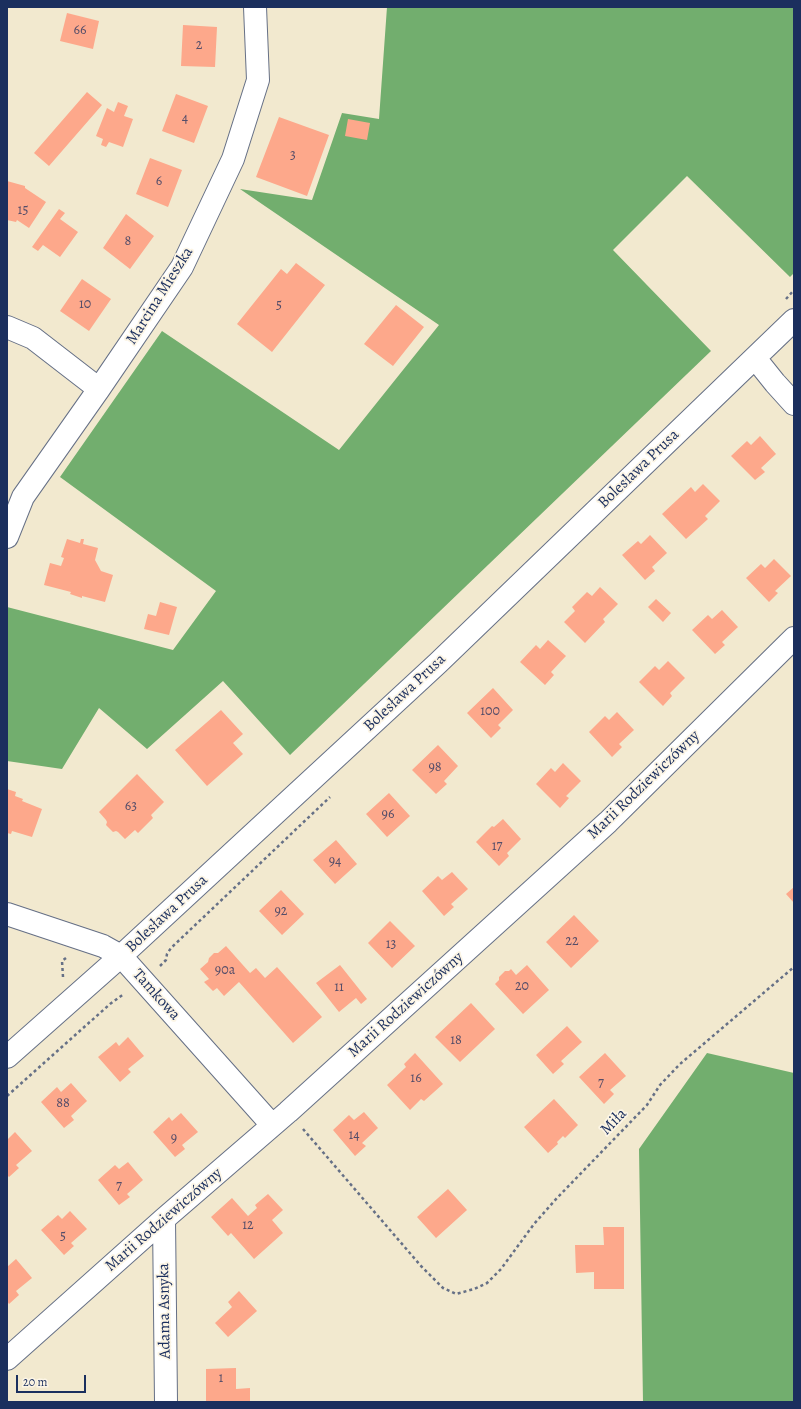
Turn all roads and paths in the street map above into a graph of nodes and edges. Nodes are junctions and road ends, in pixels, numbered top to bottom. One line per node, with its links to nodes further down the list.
1 (255, 7): 5 (street, Marcina Mieszka)
2 (794, 320): 4 (street, Bolesława Prusa)
3 (7, 327): 5 (street)
4 (755, 358): 6 (street); 10 (street, Bolesława Prusa)
5 (99, 389): 7 (street, Marcina Mieszka)
6 (794, 404)
7 (7, 537)
8 (794, 638): 15 (street, Marii Rodziewiczówny)
9 (7, 914): 10 (street, Tamkowa)
10 (121, 956): 13 (street, Bolesława Prusa); 15 (street, Tamkowa)
11 (794, 967): 15 (path, Miła)
12 (84, 1027): 14 (path)
13 (7, 1057)
14 (7, 1096)
15 (280, 1118): 16 (street, Marii Rodziewiczówny)
16 (164, 1220): 17 (street, Marii Rodziewiczówny); 18 (street, Adama Asnyka)
17 (7, 1359)
18 (166, 1402)

